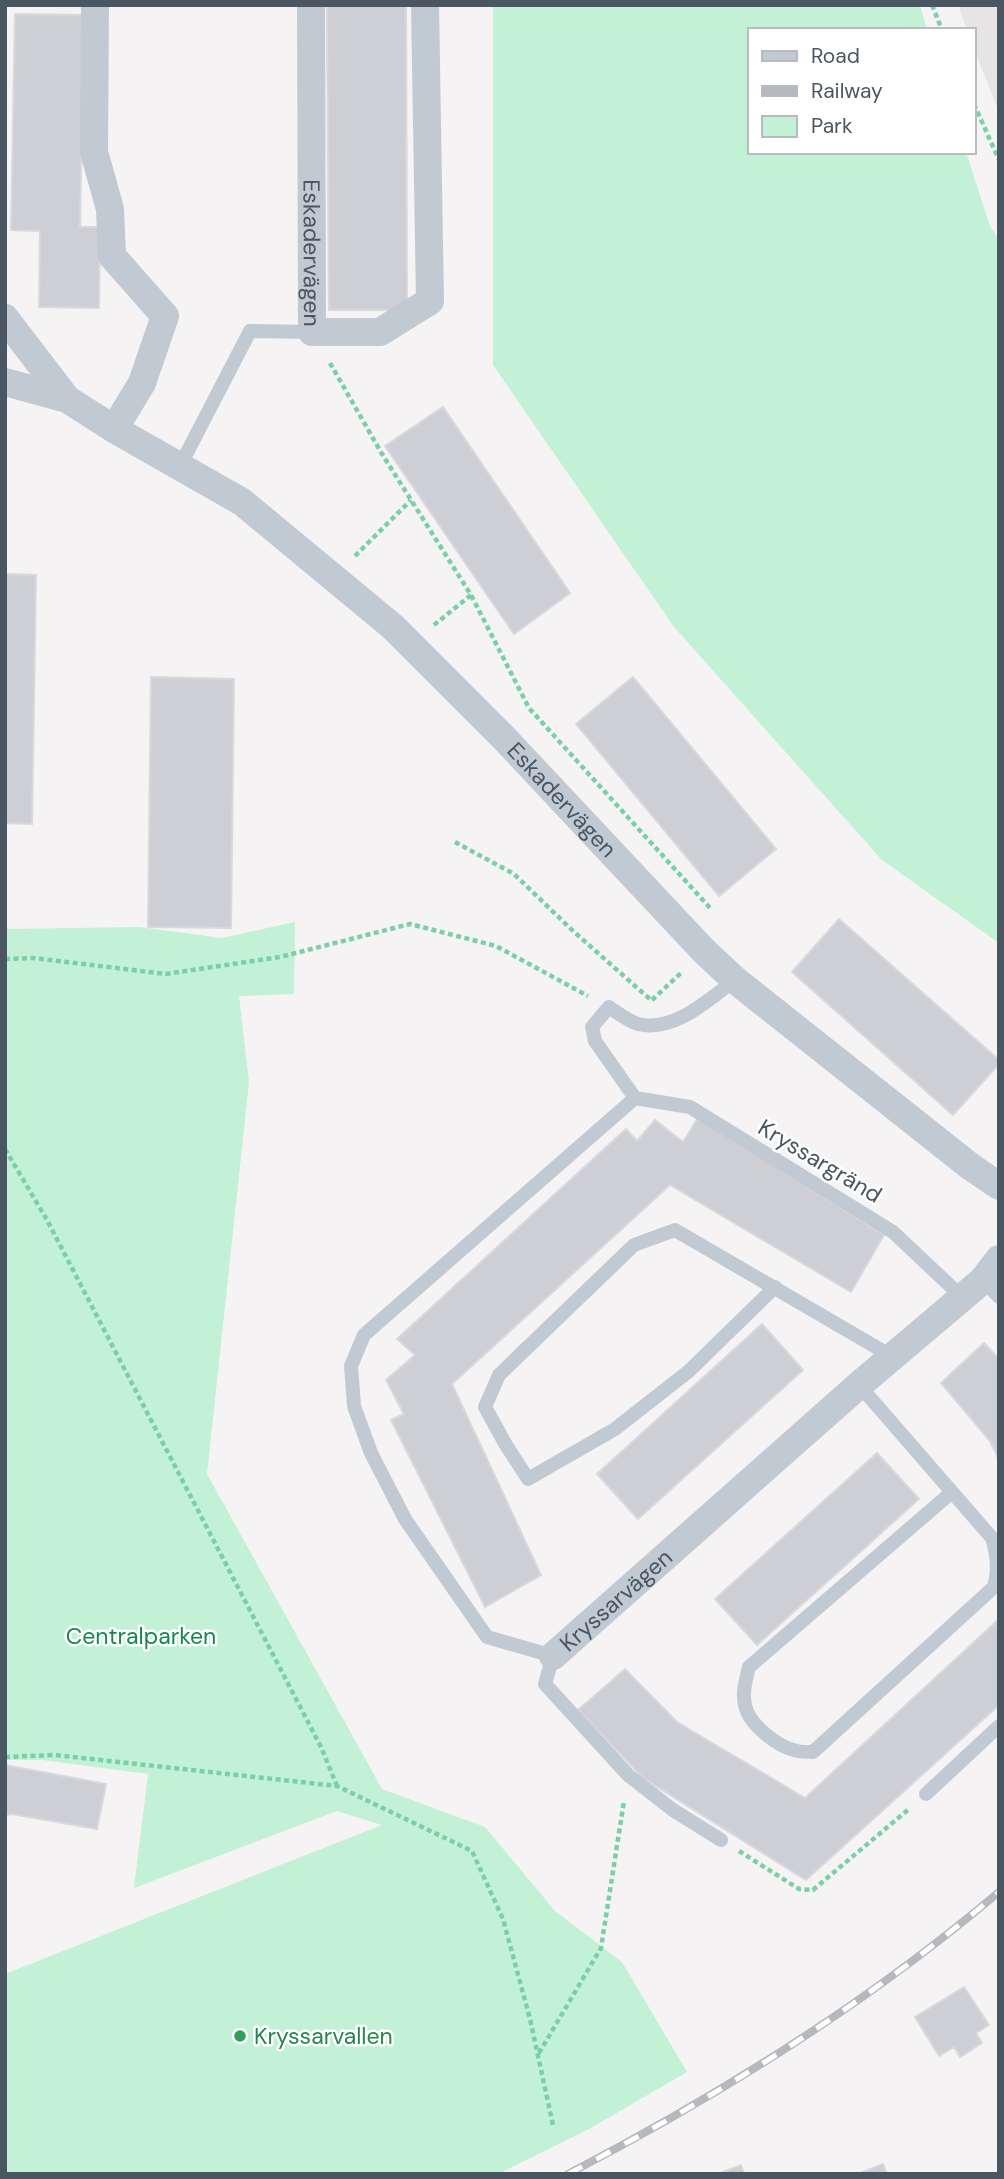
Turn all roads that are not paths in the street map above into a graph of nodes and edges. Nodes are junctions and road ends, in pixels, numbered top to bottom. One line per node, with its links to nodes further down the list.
1 (95, 5): 8 (street)
2 (311, 5): 5 (street, Eskadervägen)
3 (425, 5): 5 (street, Eskadervägen)
4 (5, 317): 7 (street, Eskadervägen)
5 (312, 332): 9 (lane)
6 (5, 382): 7 (street, Eskadervägen)
7 (67, 399): 8 (street, Eskadervägen)
8 (114, 429): 9 (street, Eskadervägen)
9 (180, 466): 10 (street, Eskadervägen)
10 (735, 980): 11 (lane); 12 (street, Eskadervägen)
11 (635, 1098): 13 (lane, Kryssargränd); 18 (lane, Kryssarvägen)
12 (999, 1186)
13 (986, 1283): 15 (street, Kryssarvägen)
14 (775, 1287): 14 (lane); 15 (lane)
15 (893, 1357): 16 (street, Kryssarvägen)
16 (859, 1385): 17 (lane); 18 (street, Kryssarvägen)
17 (952, 1492): 17 (lane)
18 (553, 1656): 21 (lane)
19 (999, 1726): 20 (lane)
20 (926, 1794)
21 (721, 1840)

